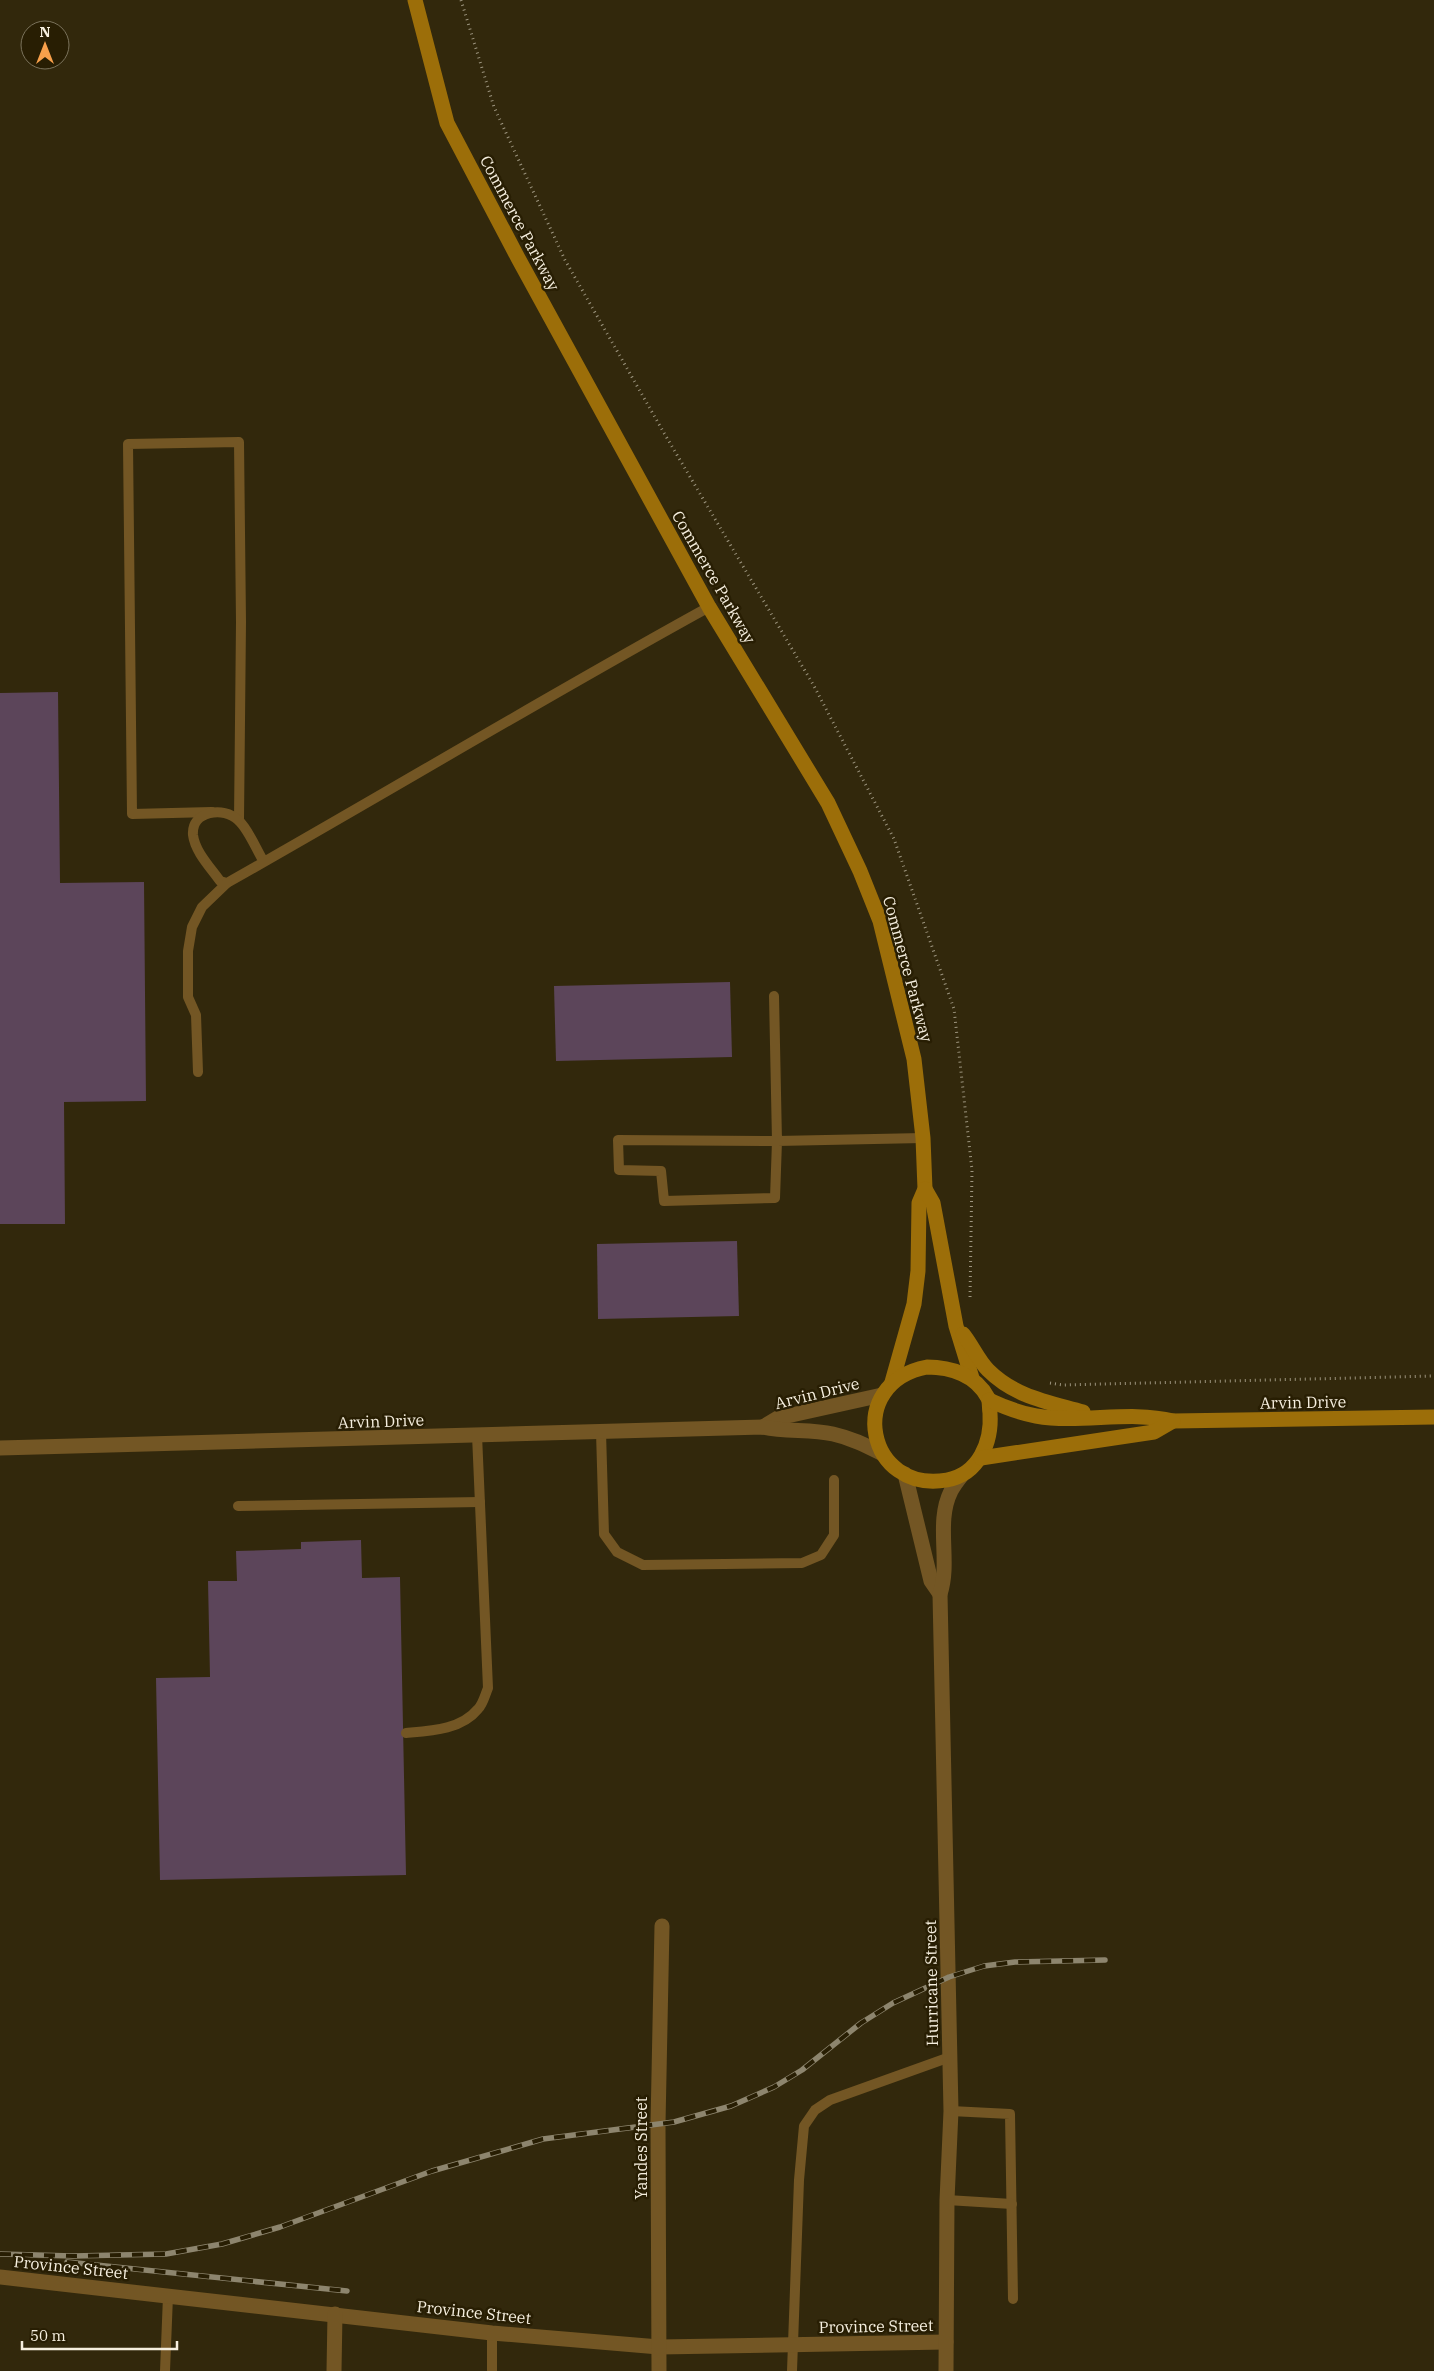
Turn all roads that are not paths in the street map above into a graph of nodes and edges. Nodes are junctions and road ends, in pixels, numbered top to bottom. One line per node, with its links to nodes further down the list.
1 (415, 0): 2 (street, Commerce Parkway)
2 (709, 607): 5 (lane); 9 (street, Commerce Parkway)
3 (212, 812): 4 (lane); 4 (lane); 6 (lane)
4 (239, 820): 5 (lane)
5 (264, 862): 6 (lane)
6 (227, 883): 8 (lane)
7 (774, 996): 10 (lane)
8 (198, 1072)
9 (923, 1138): 10 (lane); 11 (street, Commerce Parkway)
10 (777, 1141): 10 (lane)
11 (925, 1189): 12 (street, Commerce Parkway); 14 (street, Commerce Parkway)
12 (956, 1326): 13 (street, Commerce Parkway); 17 (street)
13 (972, 1378): 14 (street, Arvin Drive); 16 (street, Arvin Drive)
14 (892, 1382): 15 (street, Arvin Drive)
15 (882, 1395): 20 (street, Arvin Drive); 24 (street, Arvin Drive)
16 (989, 1400): 17 (street, Arvin Drive); 25 (street)
17 (1101, 1418): 19 (street, Arvin Drive)
18 (1434, 1418): 19 (street, Arvin Drive)
19 (1173, 1421): 25 (street, Arvin Drive)
20 (763, 1427): 21 (street, Arvin Drive); 24 (street, Arvin Drive)
21 (601, 1432): 22 (street, Arvin Drive); 28 (lane)
22 (477, 1435): 23 (street, Arvin Drive); 29 (lane)
23 (0, 1448)
24 (881, 1452): 26 (street, Arvin Drive)
25 (981, 1458): 27 (street, Arvin Drive)
26 (905, 1474): 27 (street, Arvin Drive); 31 (street, Hurricane Street)
27 (962, 1475): 31 (street, Hurricane Street)
28 (834, 1480)
29 (480, 1502): 30 (lane); 32 (lane)
30 (238, 1506)
31 (940, 1594): 34 (street, Hurricane Street)
32 (406, 1733)
33 (662, 1926): 45 (street, Yandes Street)
34 (950, 2057): 35 (street, Hurricane Street); 44 (lane)
35 (951, 2111): 36 (street, Hurricane Street); 37 (lane)
36 (947, 2200): 37 (lane); 43 (street, Hurricane Street)
37 (1012, 2204): 40 (lane)
38 (0, 2277): 39 (street, Province Street)
39 (168, 2296): 41 (street, Province Street); 46 (lane)
40 (1014, 2299)
41 (335, 2314): 42 (street, Province Street); 47 (street)
42 (492, 2333): 45 (street, Province Street); 48 (lane)
43 (946, 2342): 44 (street, Province Street); 51 (street, Hurricane Street)
44 (792, 2345): 45 (street, Province Street); 50 (lane)
45 (660, 2347): 49 (street, Yandes Street)
46 (165, 2371)
47 (334, 2371)
48 (492, 2371)
49 (659, 2371)
50 (792, 2371)
51 (946, 2371)

